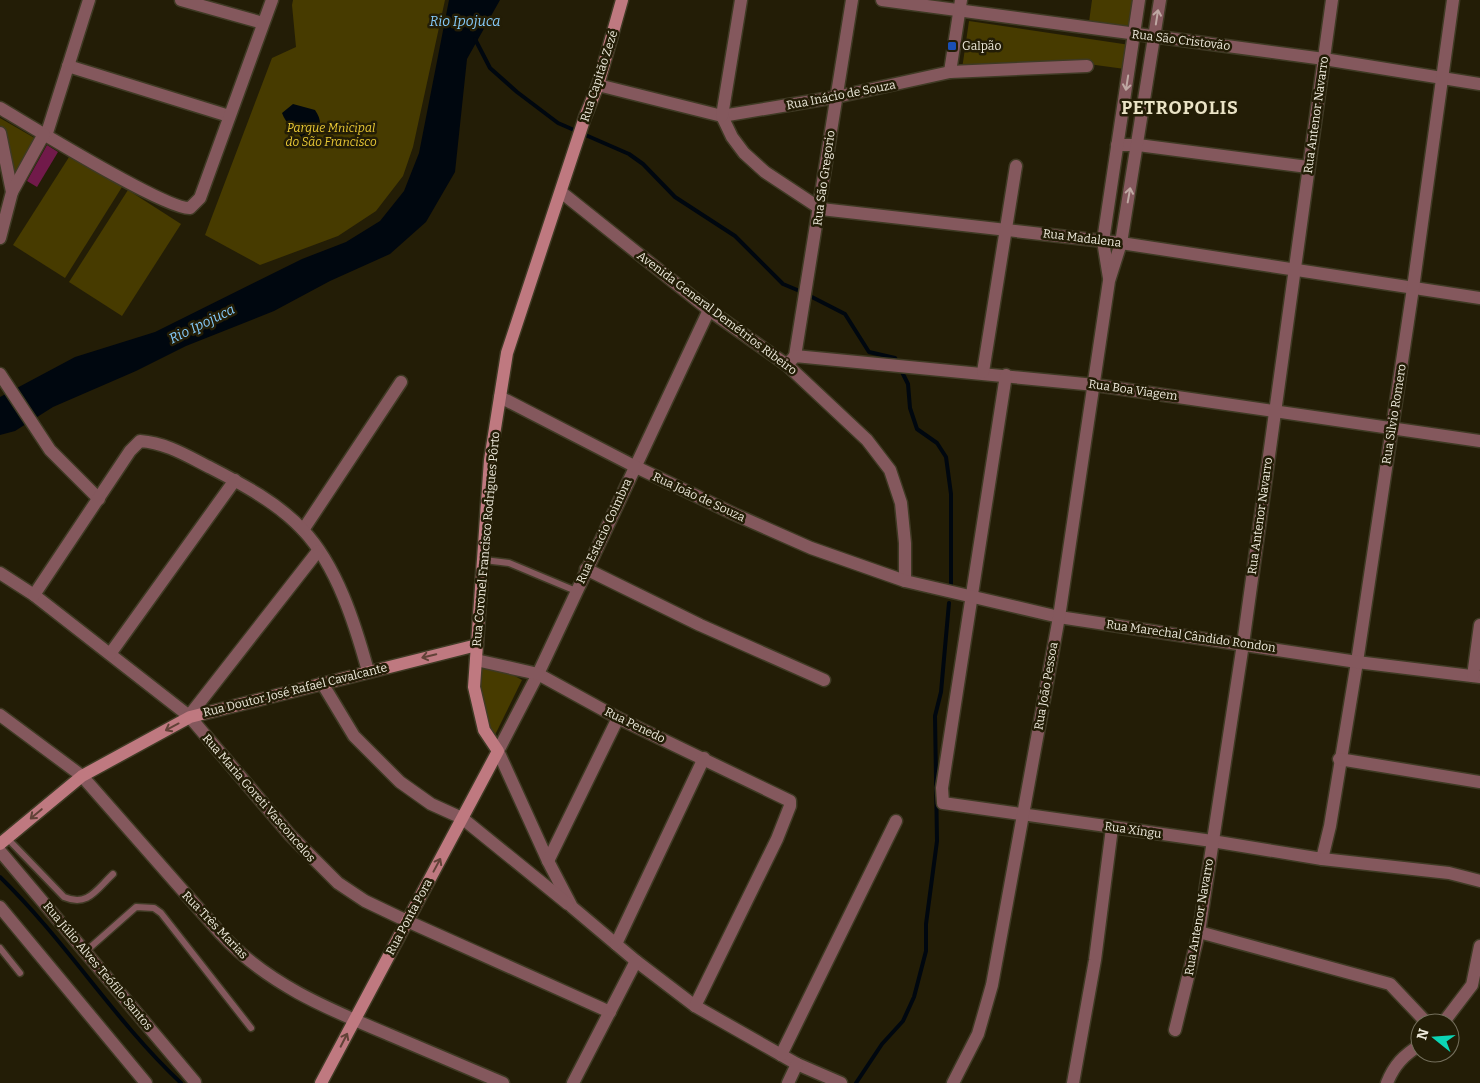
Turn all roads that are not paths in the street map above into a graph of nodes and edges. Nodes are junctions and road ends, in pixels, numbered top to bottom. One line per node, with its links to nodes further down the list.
1 (90, 0): 17 (street)
2 (181, 0): 13 (street)
3 (272, 0): 13 (street)
4 (622, 0): 22 (street, Rua Capitão Zezé)
5 (741, 0): 26 (street)
6 (852, 0): 23 (street, Rua São Gregorio)
7 (882, 0): 12 (street, Rua São Cristovão)
8 (1139, 0): 14 (street, Rua João Pessoa)
9 (1160, 0): 15 (street, Rua João Pessoa, one-way to 9)
10 (1332, 0): 16 (street, Rua Antenor Navarro)
11 (1452, 0): 20 (street, Rua Silvio Romero)
12 (960, 6): 14 (street, Rua São Cristovão); 19 (street)
13 (263, 23): 25 (street)
14 (1134, 34): 15 (street, Rua São Cristovão); 29 (street, Rua João Pessoa, one-way to 29)
15 (1154, 36): 16 (street, Rua São Cristovão); 30 (street, Rua João Pessoa)
16 (1324, 59): 20 (street, Rua São Cristovão); 33 (street, Rua Antenor Navarro)
17 (68, 66): 25 (street); 28 (street)
18 (1087, 66): 19 (street, Rua Inácio de Souza)
19 (950, 72): 23 (street, Rua Inácio de Souza)
20 (1441, 78): 21 (street, Rua São Cristovão); 43 (street, Rua Silvio Romero)
21 (1480, 84)
22 (598, 85): 26 (street, Rua Inácio de Souza); 31 (street, Rua Capitão Zezé)
23 (836, 97): 26 (street, Rua Inácio de Souza); 36 (street, Rua São Gregorio)
24 (0, 108): 28 (street)
25 (229, 116): 28 (street)
26 (722, 116): 36 (street, Rua Madalena)
27 (0, 133): 34 (street)
28 (45, 135): 34 (street)
29 (1117, 145): 30 (street); 39 (street, Rua João Pessoa)
30 (1138, 145): 33 (street); 40 (street, Rua João Pessoa, one-way to 30)
31 (574, 152): 35 (street, Rua Coronel Francisco Rodrigues Pôrto)
32 (1016, 166): 37 (street)
33 (1308, 167): 41 (street, Rua Antenor Navarro)
34 (12, 192): 38 (street)
35 (561, 192): 45 (street, Avenida General Demétrios Ribeiro); 52 (street, Rua Coronel Francisco Rodrigues Pôrto)
36 (820, 209): 37 (street, Rua Madalena); 46 (street, Rua São Gregorio)
37 (1007, 229): 39 (street, Rua Madalena); 47 (street)
38 (0, 238)
39 (1103, 242): 40 (street, Rua Madalena); 42 (street, Rua João Pessoa)
40 (1121, 243): 41 (street, Rua Madalena); 42 (street, Rua João Pessoa)
41 (1295, 270): 43 (street, Rua Madalena); 53 (street, Rua Antenor Navarro)
42 (1109, 280): 51 (street, Rua João Pessoa)
43 (1413, 288): 44 (street, Rua Madalena); 54 (street, Rua Silvio Romero)
44 (1480, 298)
45 (709, 310): 46 (street, Avenida General Demétrios Ribeiro); 56 (street, Rua Estacio Coimbra)
46 (791, 360): 47 (street, Rua Boa Viagem); 64 (street, Avenida General Demétrios Ribeiro)
47 (983, 372): 48 (street, Rua Boa Viagem)
48 (1006, 375): 51 (street, Rua Boa Viagem); 67 (street)
49 (3, 377): 58 (street)
50 (401, 382): 59 (street)
51 (1095, 384): 53 (street, Rua Boa Viagem); 68 (street, Rua João Pessoa)
52 (500, 398): 56 (street, Rua João de Souza); 61 (street, Rua Coronel Francisco Rodrigues Pôrto)
53 (1274, 411): 54 (street, Rua Boa Viagem); 70 (street, Rua Antenor Navarro)
54 (1392, 428): 55 (street, Rua Boa Viagem); 74 (street, Rua Silvio Romero)
55 (1480, 441)
56 (634, 466): 62 (street, Rua Estacio Coimbra); 64 (street, Rua João de Souza)
57 (236, 480): 58 (street); 59 (street); 72 (street)
58 (99, 499): 66 (street)
59 (303, 530): 60 (street)
60 (318, 551): 75 (street); 81 (street)
61 (484, 560): 65 (lane); 71 (street, Rua Coronel Francisco Rodrigues Pôrto)
62 (586, 569): 65 (street, Rua Estacio Coimbra); 78 (street)
63 (0, 573): 66 (street, Rua Maria Goreti Vasconcelos)
64 (905, 581): 67 (street, Rua Marechal Cândido Rondon)
65 (576, 591): 76 (street, Rua Estacio Coimbra)
66 (34, 595): 72 (street, Rua Maria Goreti Vasconcelos)
67 (972, 598): 68 (street, Rua Marechal Cândido Rondon); 88 (street, Rua Xingu)
68 (1059, 617): 70 (street, Rua Marechal Cândido Rondon); 88 (street, Rua João Pessoa)
69 (1480, 625): 77 (street)
70 (1243, 644): 74 (street, Rua Marechal Cândido Rondon); 93 (street, Rua Antenor Navarro)
71 (477, 645): 73 (street, Rua Coronel Francisco Rodrigues Pôrto); 75 (street, Rua Doutor José Rafael Cavalcante, one-way to 75)
72 (110, 654): 81 (street, Rua Maria Goreti Vasconcelos)
73 (476, 660): 76 (street, Rua Penedo); 83 (street, Rua Coronel Francisco Rodrigues Pôrto)
74 (1357, 662): 77 (street, Rua Marechal Cândido Rondon); 85 (street, Rua Silvio Romero)
75 (368, 671): 79 (street, Rua Doutor José Rafael Cavalcante)
76 (538, 674): 82 (street, Rua Penedo); 83 (street, Rua Estacio Coimbra)
77 (1476, 677)
78 (824, 680)
79 (322, 683): 81 (street, Rua Doutor José Rafael Cavalcante); 89 (street)
80 (0, 715): 86 (street, Rua Três Marias)
81 (189, 716): 86 (street, Rua Doutor José Rafael Cavalcante, one-way to 86); 101 (street, Rua Maria Goreti Vasconcelos)
82 (618, 718): 84 (street, Rua Penedo); 96 (street)
83 (498, 751): 89 (street, Rua Ponta Pora); 96 (street)
84 (704, 758): 103 (street); 110 (street, Rua Penedo)
85 (1339, 759): 87 (street); 95 (street, Rua Silvio Romero)
86 (82, 776): 92 (street, Rua Doutor José Rafael Cavalcante, one-way to 92); 114 (street, Rua Três Marias)
87 (1480, 782)
88 (1023, 814): 91 (street, Rua Xingu); 127 (street, Rua João Pessoa)
89 (462, 818): 100 (street); 101 (street, Rua Ponta Pora, one-way to 89)
90 (896, 821): 118 (street)
91 (1112, 828): 93 (street, Rua Xingu); 128 (street)
92 (4, 841): 97 (lane)
93 (1212, 841): 95 (street, Rua Xingu); 102 (street, Rua Antenor Navarro)
94 (0, 851): 106 (street, Rua Júlio Alves Teófilo Santos)
95 (1322, 859): 98 (street, Rua Xingu)
96 (548, 861): 100 (street)
97 (112, 874)
98 (1480, 881)
99 (0, 907): 121 (street)
100 (572, 907): 103 (street)
101 (407, 921): 111 (street, Rua Maria Goreti Vasconcelos); 114 (street, Rua Ponta Pora)
102 (1199, 932): 112 (street); 116 (street, Rua Antenor Navarro)
103 (616, 944): 107 (street)
104 (1480, 946): 109 (street)
105 (0, 948): 108 (lane)
106 (85, 952): 115 (lane); 120 (street, Rua Júlio Alves Teófilo Santos)
107 (636, 961): 110 (street); 111 (street)
108 (20, 973)
109 (1476, 987): 113 (street)
110 (695, 1006): 118 (street)
111 (610, 1012): 124 (street)
112 (1418, 1013)
113 (1452, 1013)
114 (354, 1020): 122 (street, Rua Ponta Pora, one-way to 114); 123 (street, Rua Três Marias)
115 (251, 1028)
116 (1175, 1030)
117 (1410, 1051): 129 (street)
118 (781, 1055): 119 (street)
119 (797, 1064): 125 (street); 126 (street)
120 (195, 1082)
121 (146, 1083)
122 (321, 1083)
123 (503, 1083)
124 (573, 1083)
125 (788, 1083)
126 (841, 1083)
127 (953, 1083)
128 (1073, 1083)
129 (1387, 1083)

